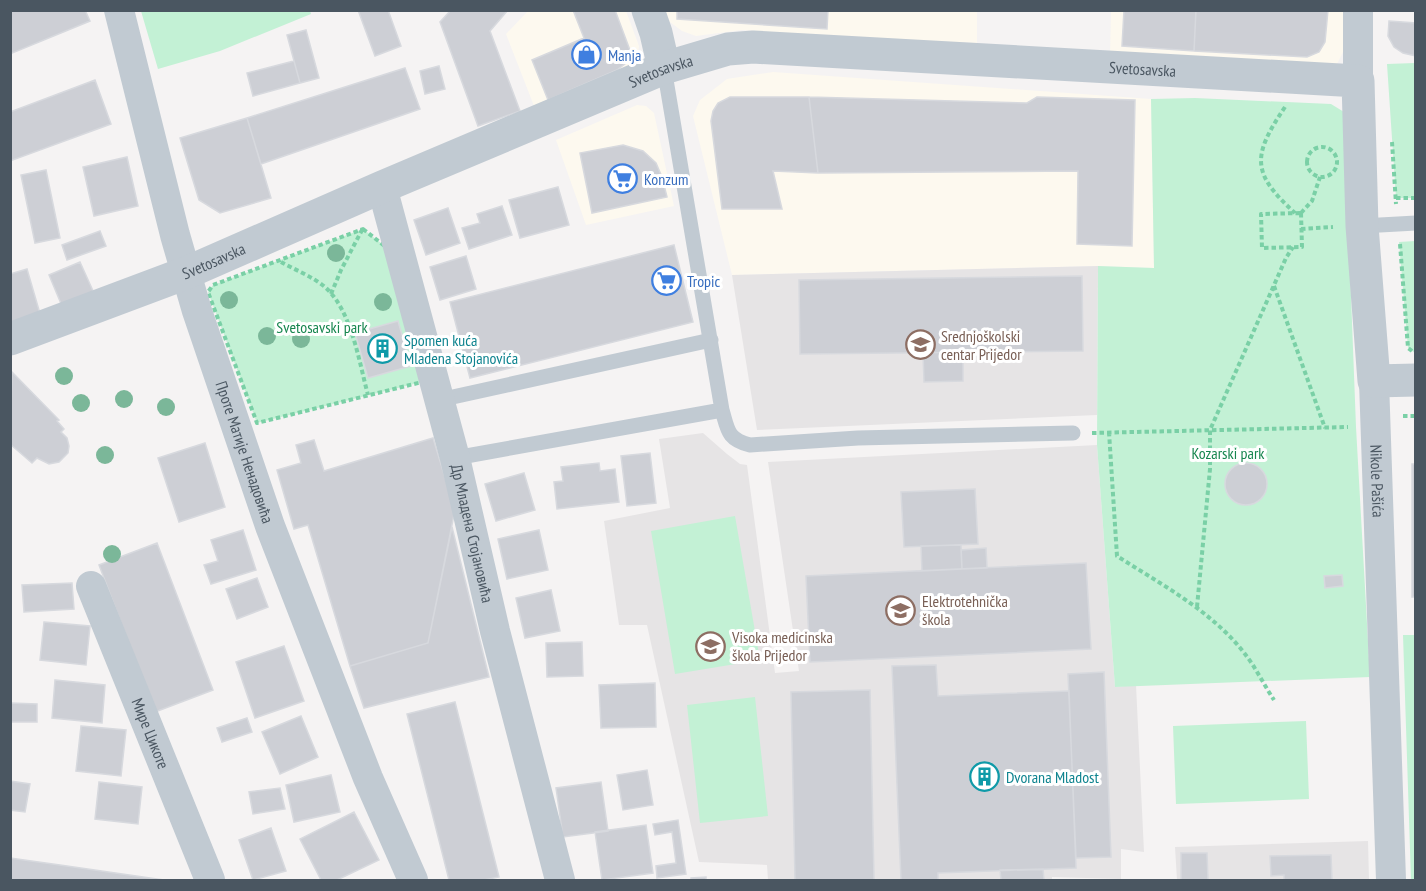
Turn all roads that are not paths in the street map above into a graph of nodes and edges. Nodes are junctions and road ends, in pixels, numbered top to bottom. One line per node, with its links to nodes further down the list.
1 (119, 10): 9 (street, Проте Матије Ненадовића)
2 (648, 10): 4 (street)
3 (1358, 10): 5 (street)
4 (664, 68): 5 (street, Svetosavska); 6 (street, Svetosavska); 11 (lane)
5 (1358, 81): 8 (street, Nikole Pašića)
6 (382, 187): 9 (street, Svetosavska); 14 (street, Др Младена Стојановића)
7 (1416, 223): 8 (lane)
8 (1362, 226): 13 (street, Nikole Pašića)
9 (186, 273): 10 (street, Svetosavska); 20 (street, Проте Матије Ненадовића)
10 (10, 339)
11 (711, 340): 14 (lane); 15 (lane)
12 (1416, 380): 13 (street)
13 (1374, 381): 22 (street, Nikole Pašića)
14 (439, 400): 17 (street, Др Младена Стојановића)
15 (722, 410): 16 (lane); 17 (lane)
16 (1073, 433)
17 (455, 458): 21 (street, Др Младена Стојановића)
18 (91, 586): 19 (street, Мире Цикоте)
19 (210, 880)
20 (412, 880)
21 (560, 880)
22 (1391, 880)

